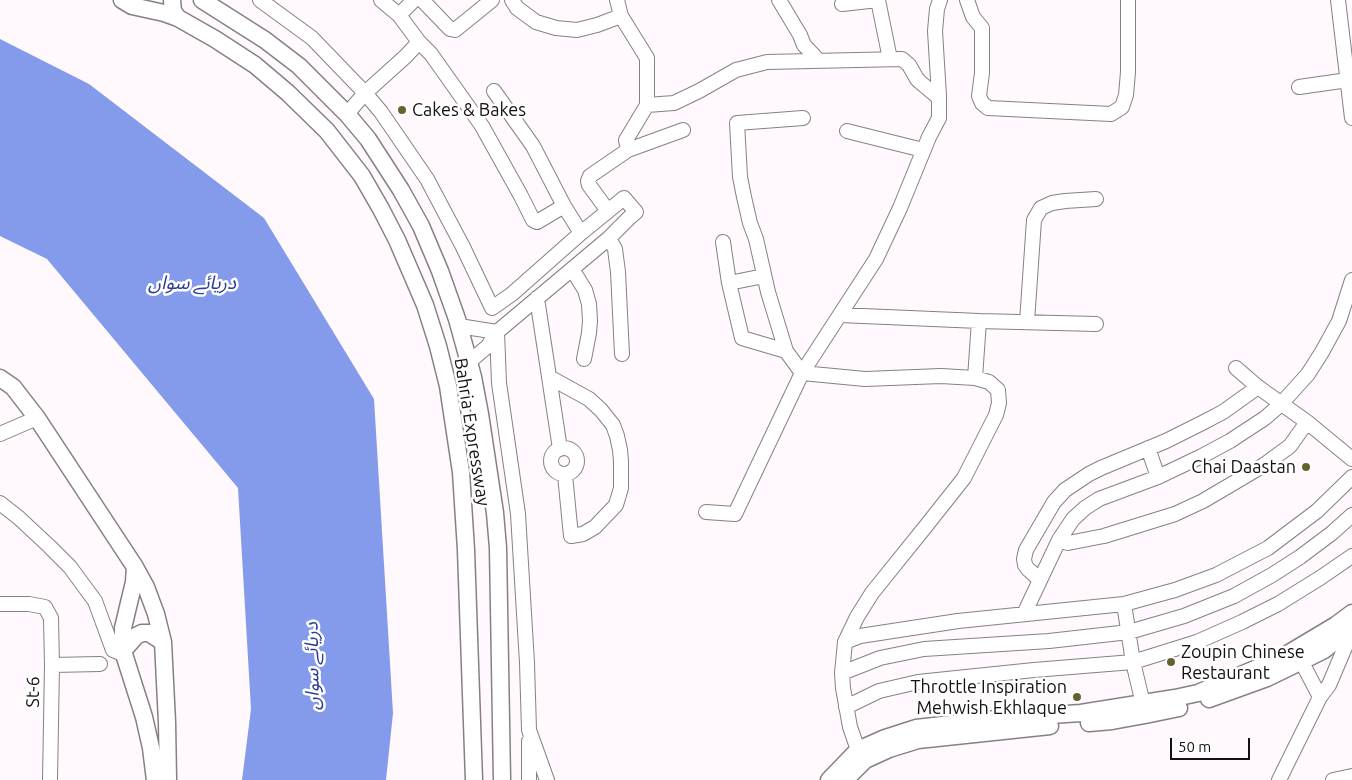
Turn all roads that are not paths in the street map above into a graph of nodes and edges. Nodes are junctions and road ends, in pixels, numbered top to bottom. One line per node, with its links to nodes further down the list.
1 (122, 0): 19 (main road, Bahria Expressway)
2 (158, 0): 19 (main road)
3 (172, 0): 22 (main road)
4 (202, 0): 32 (main road, Bahria Expressway)
5 (260, 0): 29 (street)
6 (382, 0): 20 (street)
7 (414, 0): 20 (street)
8 (422, 0): 9 (street)
9 (492, 0)
10 (512, 0): 21 (street)
11 (617, 0): 21 (street)
12 (779, 0): 25 (street)
13 (878, 0): 18 (street); 24 (street)
14 (940, 0): 30 (street)
15 (967, 0): 16 (street)
16 (1128, 0)
17 (1338, 0): 26 (street)
18 (842, 4)
19 (143, 8): 22 (main road, Bahria Expressway)
20 (399, 15): 23 (street)
21 (621, 16): 31 (street)
22 (178, 18): 106 (main road, Bahria Expressway)
23 (419, 42): 29 (street); 40 (street)
24 (890, 59): 25 (street); 30 (street)
25 (818, 61): 31 (street)
26 (1348, 80): 27 (street); 34 (street)
27 (1299, 87)
28 (494, 91): 40 (street)
29 (365, 93): 32 (street); 49 (street)
30 (939, 98): 38 (street)
31 (647, 105): 37 (street)
32 (347, 114): 57 (main road, Bahria Expressway)
33 (803, 118): 46 (street)
34 (1352, 118)
35 (683, 130): 37 (street)
36 (847, 131): 38 (street)
37 (628, 150): 41 (street)
38 (923, 150): 53 (street)
39 (1096, 199): 55 (street)
40 (564, 206): 42 (street)
41 (608, 211): 42 (street); 43 (street)
42 (581, 232): 49 (street)
43 (608, 238): 45 (street); 60 (street)
44 (723, 242): 48 (street)
45 (572, 269): 51 (street); 61 (street)
46 (764, 276): 48 (street); 59 (street)
47 (1352, 280): 50 (street)
48 (729, 283): 59 (street)
49 (512, 294): 52 (street)
50 (1350, 297): 69 (street)
51 (537, 298): 52 (street); 65 (street)
52 (524, 309): 58 (street)
53 (840, 315): 54 (street); 64 (street)
54 (979, 321): 55 (street); 67 (street)
55 (1027, 322): 56 (street)
56 (1096, 324)
57 (459, 326): 58 (street); 62 (main road, Bahria Expressway)
58 (497, 332): 62 (street); 103 (street)
59 (786, 351): 64 (street)
60 (622, 354)
61 (584, 359)
62 (469, 362): 110 (main road, Bahria Expressway)
63 (1236, 368): 68 (street)
64 (802, 373): 67 (street); 80 (street)
65 (549, 377): 74 (street); 76 (street)
66 (0, 378): 70 (main road)
67 (975, 378): 93 (street)
68 (1258, 387): 69 (street); 73 (street)
69 (1281, 404): 71 (street); 77 (street)
70 (37, 418): 72 (street); 84 (main road)
71 (1307, 422): 75 (street); 82 (street)
72 (0, 434)
73 (1148, 448): 77 (street); 85 (street)
74 (560, 449): 76 (street); 76 (street)
75 (1352, 459)
76 (565, 475)
77 (1158, 477): 82 (street)
78 (1352, 477): 87 (street)
79 (0, 503): 94 (street)
80 (706, 512)
81 (1352, 515): 91 (street)
82 (1059, 540): 85 (street)
83 (1352, 556): 96 (street)
84 (135, 567): 92 (main road); 94 (main road)
85 (1040, 580): 89 (street)
86 (0, 604): 98 (street, St-6)
87 (1124, 604): 89 (street); 91 (street)
88 (1352, 613): 95 (main road)
89 (1024, 614): 93 (street)
90 (1352, 630): 95 (main road); 100 (street)
91 (1129, 632): 96 (street); 99 (street)
92 (163, 642): 94 (main road); 109 (main road)
93 (845, 642): 99 (street)
94 (123, 651): 108 (main road)
95 (1299, 656): 100 (street); 102 (main road)
96 (1133, 662): 101 (street); 102 (street)
97 (100, 664): 98 (street)
98 (52, 665): 107 (street, St-6)
99 (842, 674): 101 (street)
100 (1320, 697): 115 (street)
101 (846, 707): 104 (street)
102 (1144, 709): 104 (main road); 114 (main road)
103 (529, 730): 111 (street); 112 (street)
104 (858, 750): 113 (main road)
105 (1352, 776): 116 (street)
106 (474, 777)
107 (50, 780)
108 (156, 780)
109 (168, 780)
110 (502, 780)
111 (529, 780)
112 (548, 780)
113 (829, 780)
114 (845, 780)
115 (1279, 780)
116 (1333, 780)

